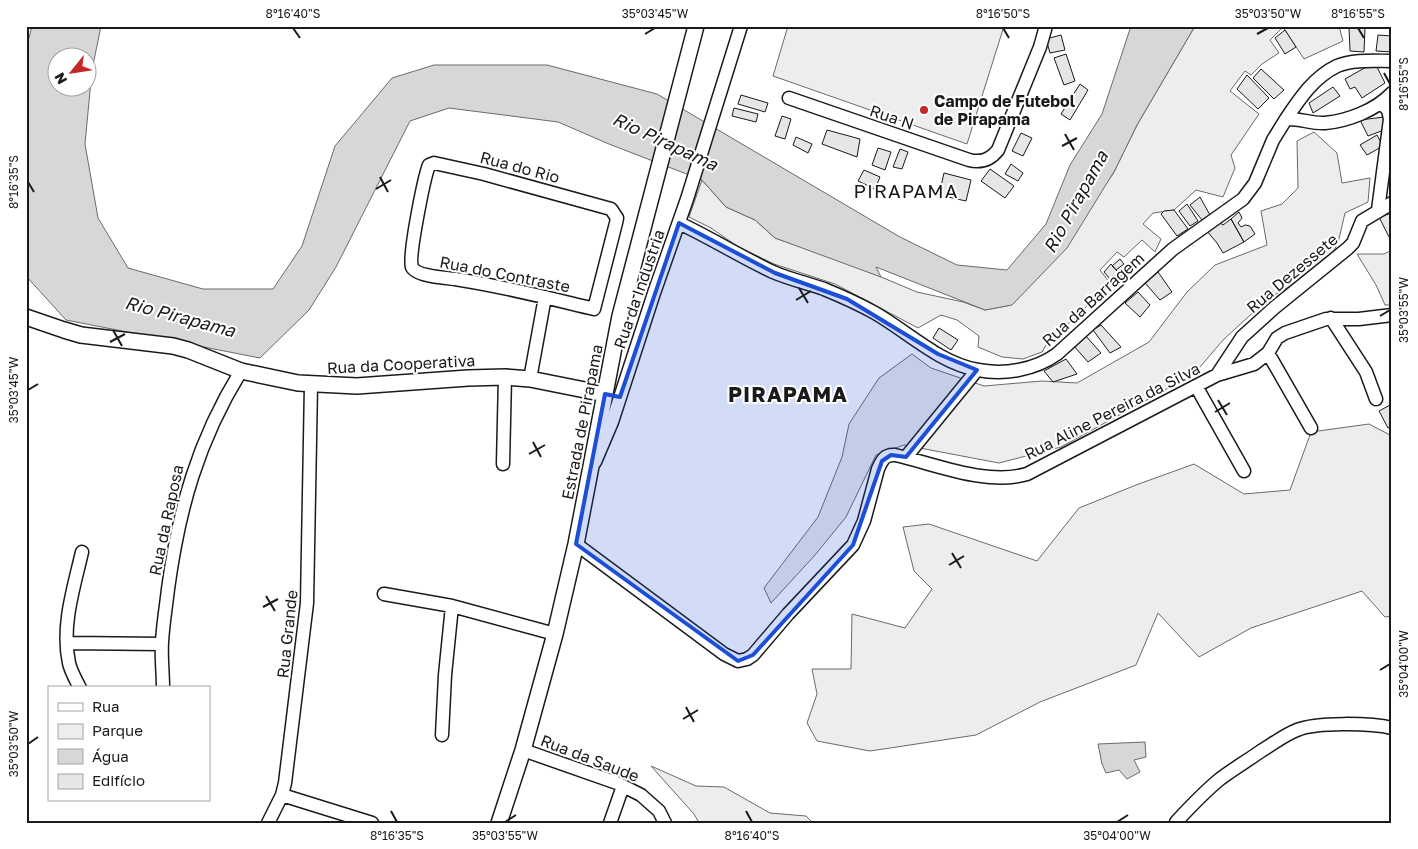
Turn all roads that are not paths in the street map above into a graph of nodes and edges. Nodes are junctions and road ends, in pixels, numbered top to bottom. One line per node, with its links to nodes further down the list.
1 (696, 26): 27 (street, Estrada de Pirapama)
2 (740, 26): 12 (street, Rua da Industria)
3 (1046, 26): 6 (street, Rua N)
4 (1392, 61): 8 (street, Rua da Barragem)
5 (1392, 93): 7 (street)
6 (789, 98)
7 (1381, 103): 8 (street); 9 (street)
8 (1286, 119): 21 (street, Rua da Barragem)
9 (1390, 139): 11 (street)
10 (1392, 203): 11 (street, Rua Dezessete)
11 (1378, 210): 22 (street, Rua Dezessete)
12 (679, 223): 21 (street, Rua da Barragem); 28 (street, Rua da Industria)
13 (412, 267): 14 (street, Rua do Contraste); 15 (street, Rua do Rio)
14 (545, 297): 15 (street, Rua do Contraste); 24 (street)
15 (594, 309)
16 (1392, 315): 18 (street, Rua Aline Pereira da Silva)
17 (26, 317): 20 (street, Rua da Cooperativa)
18 (1331, 318): 19 (street, Rua Aline Pereira da Silva); 29 (street)
19 (1268, 353): 22 (street, Rua Aline Pereira da Silva); 30 (street)
20 (241, 370): 25 (street, Rua da Cooperativa); 41 (street, Rua da Raposa)
21 (977, 370): 31 (street)
22 (1217, 375): 26 (street, Rua Aline Pereira da Silva)
23 (505, 377): 24 (street, Rua da Cooperativa); 25 (street, Rua da Cooperativa); 32 (street)
24 (530, 379): 27 (street, Rua da Cooperativa)
25 (311, 385): 48 (street, Rua Grande)
26 (1196, 386): 31 (street, Rua Aline Pereira da Silva); 33 (street)
27 (604, 394): 28 (street); 34 (street, Estrada de Pirapama)
28 (620, 397): 34 (street, Rua da Industria)
29 (1376, 399)
30 (1311, 428)
31 (906, 457): 35 (street, Rua Aline Pereira da Silva)
32 (502, 464)
33 (1244, 471)
34 (590, 472): 35 (street, Estrada de Pirapama)
35 (576, 544): 39 (street, Estrada de Pirapama)
36 (82, 552): 40 (street)
37 (384, 594): 38 (street)
38 (452, 606): 39 (street); 45 (street)
39 (555, 634): 46 (street, Estrada de Pirapama)
40 (68, 643): 41 (street); 42 (street)
41 (162, 644): 43 (street, Rua da Raposa)
42 (79, 686)
43 (163, 686)
44 (1392, 728): 50 (street)
45 (442, 734)
46 (522, 750): 47 (street, Rua da Saude); 53 (street, Estrada de Pirapama)
47 (623, 786): 49 (street, Rua da Saude); 54 (street)
48 (282, 795): 51 (street, Rua Grande); 52 (street)
49 (665, 822)
50 (1176, 822)
51 (268, 823)
52 (372, 823)
53 (498, 823)
54 (610, 823)

